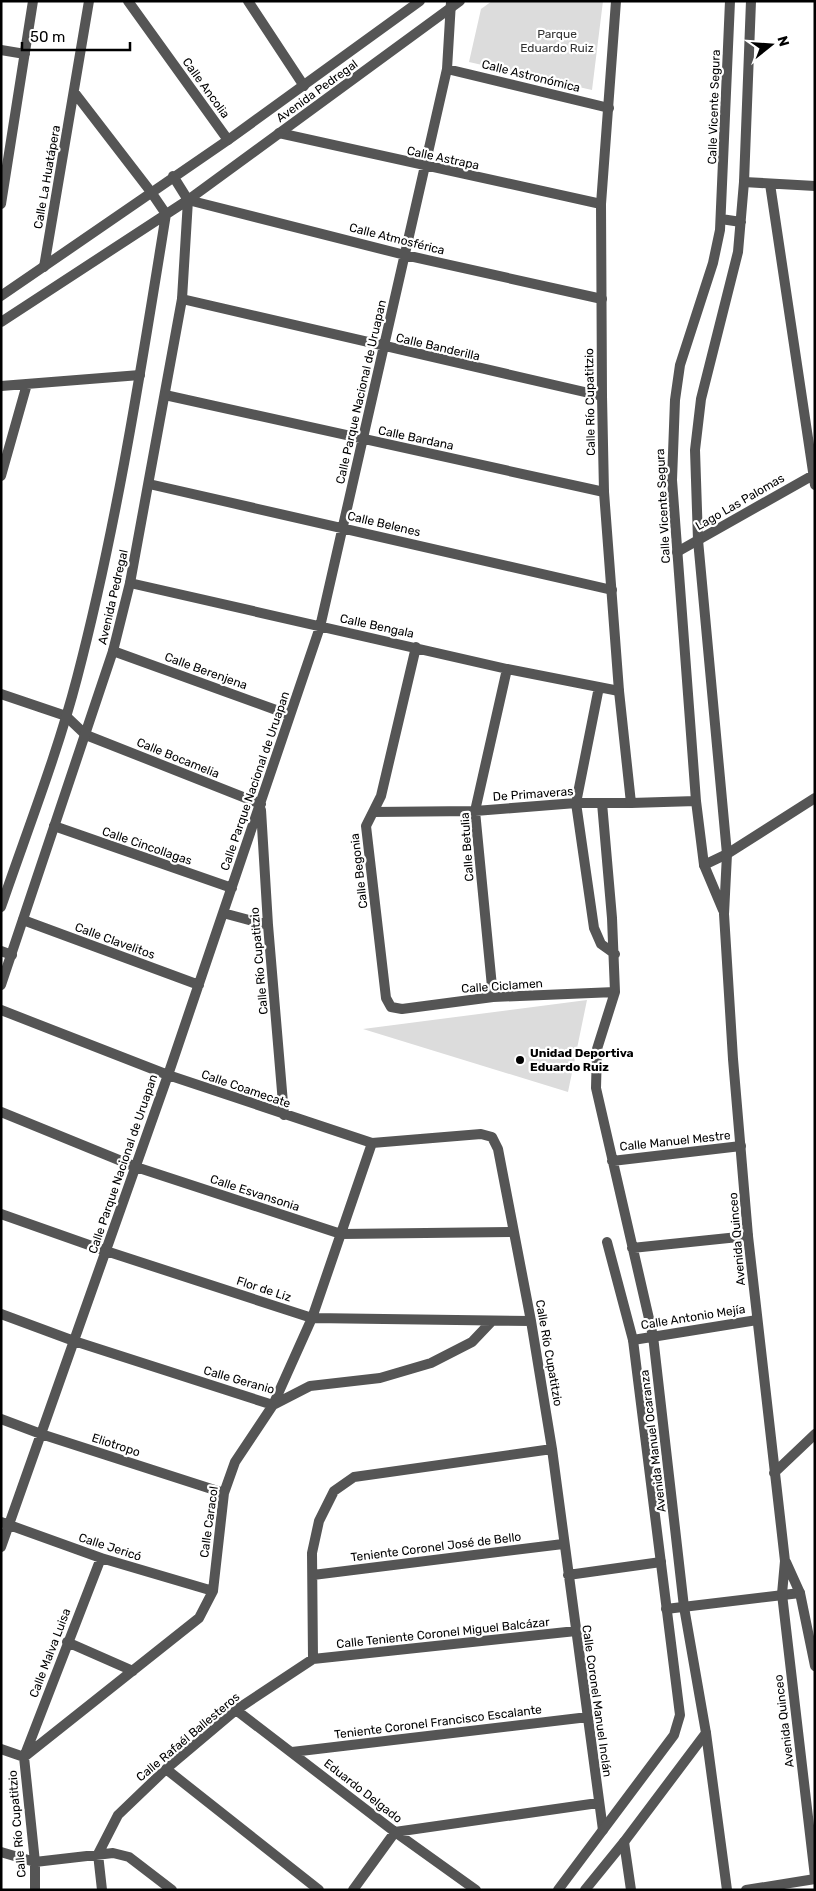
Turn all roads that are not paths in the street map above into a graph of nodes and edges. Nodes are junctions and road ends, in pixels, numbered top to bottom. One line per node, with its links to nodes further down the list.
1 (33, 1): 11 (street)
2 (89, 1): 14 (street, Calle La Huatápera)
3 (128, 1): 17 (street, Calle Ancolia)
4 (420, 1): 13 (street, Avenida Pedregal)
5 (616, 1): 15 (street, Calle Río Cupatitzio)
6 (730, 1): 29 (street, Calle Vicente Segura)
7 (751, 1): 21 (street)
8 (252, 2): 13 (street)
9 (454, 3): 12 (street, Calle Parque Nacional de Uruapan); 16 (street, Avenida Pedregal)
10 (1, 50): 11 (street)
11 (25, 54): 18 (street)
12 (447, 69): 15 (street, Calle Astronómica); 19 (street, Calle Parque Nacional de Uruapan)
13 (304, 86): 17 (street, Avenida Pedregal)
14 (74, 92): 24 (street); 32 (street, Calle La Huatápera)
15 (609, 108): 27 (street, Calle Río Cupatitzio)
16 (279, 133): 19 (street, Calle Astrapa); 25 (street, Avenida Pedregal)
17 (228, 140): 20 (street, Avenida Pedregal)
18 (6, 143): 26 (street)
19 (425, 167): 27 (street, Calle Astrapa); 31 (street, Calle Parque Nacional de Uruapan)
20 (173, 176): 24 (street, Avenida Pedregal); 25 (street)
21 (744, 182): 22 (street); 30 (street)
22 (770, 184): 23 (street); 45 (street)
23 (815, 186)
24 (151, 192): 28 (street); 32 (street, Avenida Pedregal)
25 (188, 200): 28 (street, Avenida Pedregal); 31 (street, Calle Atmosférica); 34 (street, Avenida Pedregal)
26 (1, 204)
27 (601, 204): 35 (street, Calle Río Cupatitzio)
28 (166, 214): 36 (street); 38 (street, Avenida Pedregal)
29 (721, 219): 30 (street); 50 (street, Calle Vicente Segura)
30 (741, 222): 49 (street)
31 (405, 255): 35 (street, Calle Atmosférica); 37 (street, Calle Parque Nacional de Uruapan)
32 (44, 267): 33 (street, Avenida Pedregal)
33 (1, 296)
34 (182, 299): 37 (street, Calle Banderilla); 41 (street, Avenida Pedregal)
35 (602, 299): 42 (street, Calle Río Cupatitzio)
36 (1, 322)
37 (384, 347): 42 (street, Calle Banderilla); 43 (street, Calle Parque Nacional de Uruapan)
38 (140, 375): 39 (street); 61 (street, Avenida Pedregal)
39 (26, 384): 40 (street); 44 (street)
40 (1, 386)
41 (165, 395): 43 (street, Calle Bardana); 46 (street, Avenida Pedregal)
42 (602, 396): 47 (street, Calle Río Cupatitzio)
43 (363, 439): 47 (street, Calle Bardana); 48 (street, Calle Parque Nacional de Uruapan)
44 (1, 476)
45 (814, 478): 49 (street, Lago Las Palomas)
46 (149, 484): 48 (street, Calle Belenes); 51 (street, Avenida Pedregal)
47 (604, 492): 52 (street, Calle Río Cupatitzio)
48 (343, 527): 52 (street, Calle Belenes); 53 (street, Calle Parque Nacional de Uruapan)
49 (698, 540): 50 (street, Lago Las Palomas); 72 (street)
50 (677, 552): 64 (street, Calle Vicente Segura)
51 (130, 584): 53 (street, Calle Bengala); 55 (street, Avenida Pedregal)
52 (612, 590): 58 (street, Calle Río Cupatitzio)
53 (320, 627): 54 (street, Calle Bengala); 60 (street, Calle Parque Nacional de Uruapan)
54 (416, 648): 56 (street, Calle Bengala); 70 (street, Calle Begonia)
55 (113, 651): 60 (street, Calle Berenjena); 62 (street, Avenida Pedregal)
56 (507, 669): 57 (street, Calle Bengala); 69 (street, Calle Betulia)
57 (599, 687): 58 (street, Calle Bengala); 65 (street)
58 (619, 691): 67 (street, Calle Río Cupatitzio)
59 (1, 694): 61 (street)
60 (290, 715): 68 (street, Calle Parque Nacional de Uruapan)
61 (66, 716): 62 (street); 75 (street, Avenida Pedregal)
62 (86, 735): 68 (street, Calle Bocamelia); 71 (street, Avenida Pedregal)
63 (815, 798): 72 (street)
64 (696, 801): 67 (street, De Primaveras); 73 (street, Calle Vicente Segura)
65 (576, 803): 66 (street, De Primaveras); 69 (street, De Primaveras); 82 (street)
66 (602, 803): 67 (street, De Primaveras); 82 (street, Avenida Manuel Ocaranza)
67 (631, 803)
68 (261, 804): 74 (street, Calle Parque Nacional de Uruapan); 79 (street, Calle Río Cupatitzio)
69 (475, 811): 70 (street, De Primaveras); 86 (street, Calle Betulia)
70 (373, 812): 87 (street, Calle Begonia)
71 (54, 826): 74 (street, Calle Cincollagas); 78 (street, Avenida Pedregal)
72 (727, 854): 73 (street); 77 (street, Avenida Quinceo)
73 (704, 865): 77 (street, Avenida Quinceo)
74 (232, 888): 76 (street, Calle Parque Nacional de Uruapan)
75 (1, 907)
76 (224, 913): 79 (street); 84 (street, Calle Parque Nacional de Uruapan)
77 (724, 914): 94 (street, Avenida Quinceo)
78 (23, 920): 81 (street, Avenida Pedregal); 84 (street, Calle Clavelitos)
79 (268, 925): 91 (street, Calle Río Cupatitzio)
80 (1, 951): 81 (street)
81 (12, 954): 83 (street, Avenida Pedregal)
82 (615, 954): 85 (street, Avenida Manuel Ocaranza)
83 (1, 985)
84 (199, 985): 89 (street, Calle Parque Nacional de Uruapan)
85 (615, 992): 86 (street, Calle Ciclamen); 95 (street, Avenida Manuel Ocaranza)
86 (493, 997): 87 (street, Calle Ciclamen)
87 (391, 1007)
88 (1, 1010): 89 (street, Calle Coamecate)
89 (168, 1075): 91 (street, Calle Coamecate); 96 (street, Calle Parque Nacional de Uruapan)
90 (1, 1112): 96 (street, Calle Esvansonia)
91 (284, 1115): 93 (street, Calle Coamecate)
92 (492, 1137): 93 (street, Calle Coamecate); 98 (street, Calle Río Cupatitzio)
93 (372, 1143): 99 (street, Calle Caracol)
94 (741, 1146): 95 (street, Calle Manuel Mestre); 100 (street, Avenida Quinceo)
95 (612, 1161): 102 (street, Avenida Manuel Ocaranza)
96 (136, 1167): 99 (street, Calle Esvansonia); 103 (street, Calle Parque Nacional de Uruapan)
97 (1, 1214): 103 (street, Flor de Liz)
98 (514, 1232): 99 (street, Calle Esvansonia); 107 (street, Calle Río Cupatitzio)
99 (341, 1234): 105 (street, Calle Caracol)
100 (748, 1236): 102 (street); 106 (street, Avenida Quinceo)
101 (607, 1242): 110 (street, Avenida Manuel Ocaranza)
102 (632, 1248): 109 (street, Avenida Manuel Ocaranza)
103 (106, 1251): 105 (street, Flor de Liz); 111 (street, Calle Parque Nacional de Uruapan)
104 (1, 1314): 111 (street, Calle Geranio)
105 (312, 1318): 108 (street, Flor de Liz); 112 (street, Calle Caracol)
106 (757, 1320): 109 (street, Calle Antonio Mejía); 117 (street, Avenida Quinceo)
107 (531, 1321): 108 (street, Flor de Liz); 116 (street, Calle Río Cupatitzio)
108 (491, 1322): 112 (street, Calle Geranio)
109 (653, 1336): 110 (street, Calle Antonio Mejía); 130 (street, Avenida Manuel Ocaranza)
110 (633, 1340): 124 (street, Avenida Manuel Ocaranza)
111 (74, 1342): 112 (street, Calle Geranio); 114 (street, Calle Parque Nacional de Uruapan)
112 (274, 1405): 118 (street, Calle Caracol)
113 (1, 1419): 114 (street, Eliotropo)
114 (41, 1434): 118 (street, Eliotropo); 119 (street, Calle Parque Nacional de Uruapan)
115 (815, 1434): 117 (street)
116 (552, 1449): 120 (street, Calle Río Cupatitzio); 125 (street)
117 (774, 1473): 123 (street, Avenida Quinceo)
118 (224, 1493): 127 (street, Calle Caracol)
119 (5, 1524): 121 (street, Calle Parque Nacional de Uruapan); 122 (street, Calle Jericó)
120 (563, 1544): 125 (street, Teniente Coronel José de Bello); 126 (street, Calle Río Cupatitzio)
121 (1, 1548)
122 (100, 1558): 127 (street, Calle Jericó); 133 (street, Calle Malva Luisa)
123 (785, 1561): 128 (street, Avenida Quinceo); 129 (street, Avenida Quinceo)
124 (660, 1562): 126 (street); 131 (street, Avenida Manuel Ocaranza)
125 (313, 1575): 134 (street)
126 (568, 1575): 132 (street, Calle Coronel Manuel Inclán)
127 (213, 1590): 136 (street, Calle Caracol)
128 (800, 1593): 129 (street); 135 (street, Avenida Quinceo)
129 (782, 1594): 130 (street); 151 (street, Avenida Quinceo)
130 (684, 1607): 131 (street); 139 (street, Avenida Manuel Ocaranza)
131 (666, 1609): 145 (street, Avenida Manuel Ocaranza)
132 (576, 1631): 134 (street, Calle Teniente Coronel Miguel Balcázar); 138 (street, Calle Coronel Manuel Inclán)
133 (67, 1642): 136 (street); 142 (street, Calle Malva Luisa)
134 (313, 1659): 137 (street, Calle Rafaél Ballesteros)
135 (815, 1666)
136 (133, 1671): 142 (street, Calle Caracol)
137 (236, 1710): 141 (street, Eduardo Delgado); 143 (street, Calle Rafaél Ballesteros)
138 (588, 1717): 141 (street, Teniente Coronel Francisco Escalante); 144 (street, Calle Coronel Manuel Inclán)
139 (706, 1733): 147 (street); 161 (street, Avenida Manuel Ocaranza)
140 (1, 1749): 142 (street)
141 (292, 1752): 146 (street, Eduardo Delgado)
142 (24, 1757): 150 (street, Calle Río Cupatitzio)
143 (166, 1769): 149 (street, Calle Rafaél Ballesteros); 155 (street)
144 (598, 1803): 145 (street, Calle Coronel Manuel Inclán); 146 (street)
145 (603, 1830): 158 (street, Avenida Manuel Ocaranza)
146 (395, 1832): 156 (street); 157 (street, Eduardo Delgado)
147 (624, 1842): 159 (street); 160 (street)
148 (1, 1852): 150 (street)
149 (98, 1854): 150 (street); 153 (street); 154 (street)
150 (35, 1862): 152 (street, Calle Río Cupatitzio)
151 (815, 1878): 162 (street)
152 (35, 1890)
153 (102, 1890)
154 (172, 1890)
155 (319, 1890)
156 (353, 1890)
157 (476, 1890)
158 (558, 1890)
159 (585, 1890)
160 (631, 1890)
161 (727, 1890)
162 (746, 1890)

